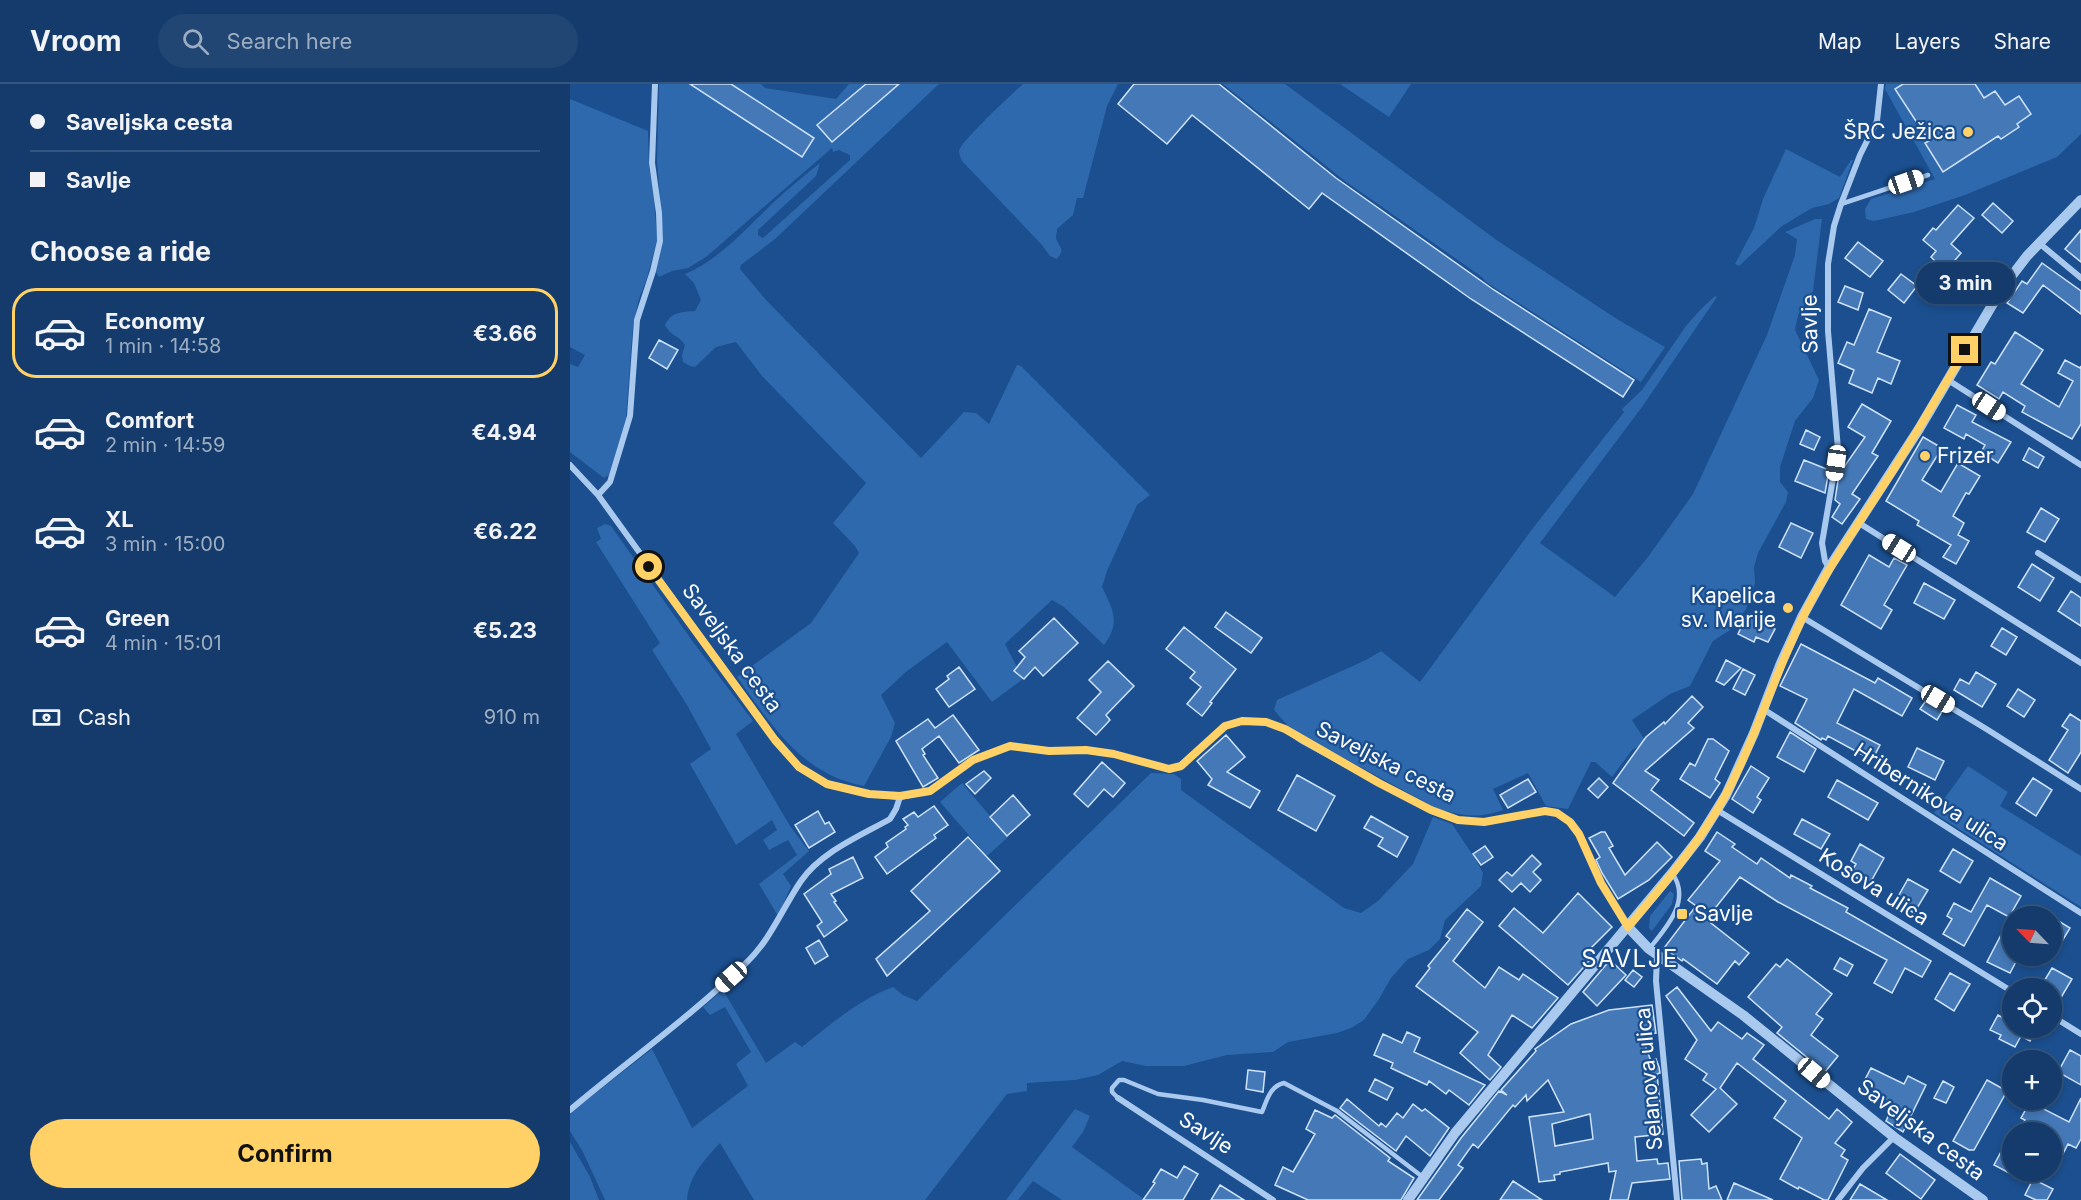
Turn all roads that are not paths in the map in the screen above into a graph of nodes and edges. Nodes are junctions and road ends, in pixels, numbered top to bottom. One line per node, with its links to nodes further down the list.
1 (656, 84): 11 (street)
2 (1881, 84): 5 (street, Savlje)
3 (1928, 175): 5 (lane)
4 (2081, 200): 6 (street)
5 (1841, 204): 14 (street, Savlje)
6 (2039, 243): 7 (street); 8 (street)
7 (2081, 278)
8 (1948, 380): 10 (street); 12 (street)
9 (570, 465): 11 (street, Saveljska cesta)
10 (2081, 465)
11 (597, 495): 20 (street, Saveljska cesta)
12 (1858, 523): 14 (street); 17 (street)
13 (2038, 553): 15 (street)
14 (1829, 568): 16 (street)
15 (2081, 580)
16 (1802, 617): 18 (street); 19 (street)
17 (2081, 663)
18 (1763, 709): 21 (street); 23 (street, Hribernikova ulica)
19 (2081, 789)
20 (900, 796): 24 (street, Saveljska cesta); 30 (street)
21 (1717, 810): 22 (street); 26 (street, Kosova ulica)
22 (1672, 873): 24 (street); 25 (lane)
23 (2081, 913)
24 (1628, 927): 25 (street, Saveljska cesta); 32 (street)
25 (1653, 951): 31 (street, Saveljska cesta); 35 (street, Selanova ulica)
26 (2002, 985)
27 (2062, 1022): 28 (street)
28 (2081, 1034)
29 (1118, 1098): 32 (lane); 33 (street, Savlje)
30 (570, 1110)
31 (1894, 1137): 36 (street); 37 (street, Saveljska cesta)
32 (1424, 1178): 34 (street)
33 (1272, 1200)
34 (1408, 1200)
35 (1677, 1200)
36 (1838, 1200)
37 (1983, 1200)

